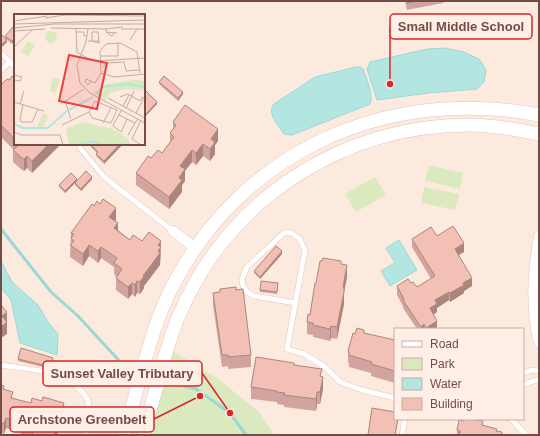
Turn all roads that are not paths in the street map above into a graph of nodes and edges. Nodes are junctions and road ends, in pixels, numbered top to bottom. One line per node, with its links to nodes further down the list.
1 (1, 53): 2 (lane)
2 (10, 62): 3 (lane); 4 (lane)
3 (14, 66)
4 (1, 70)
5 (539, 115): 10 (street)
6 (539, 134): 23 (street)
7 (79, 145): 8 (lane)
8 (173, 230): 10 (street)
9 (539, 236): 12 (street)
10 (195, 248): 22 (street)
11 (296, 303): 11 (lane); 18 (lane)
12 (539, 343)
13 (1, 365): 21 (lane)
14 (539, 371): 15 (lane)
15 (524, 373)
16 (539, 379): 17 (lane)
17 (524, 385)
18 (394, 398)
19 (405, 420): 24 (lane)
20 (512, 420): 25 (lane)
21 (85, 435)
22 (124, 435)
23 (143, 435)
24 (402, 435)
25 (526, 435)

